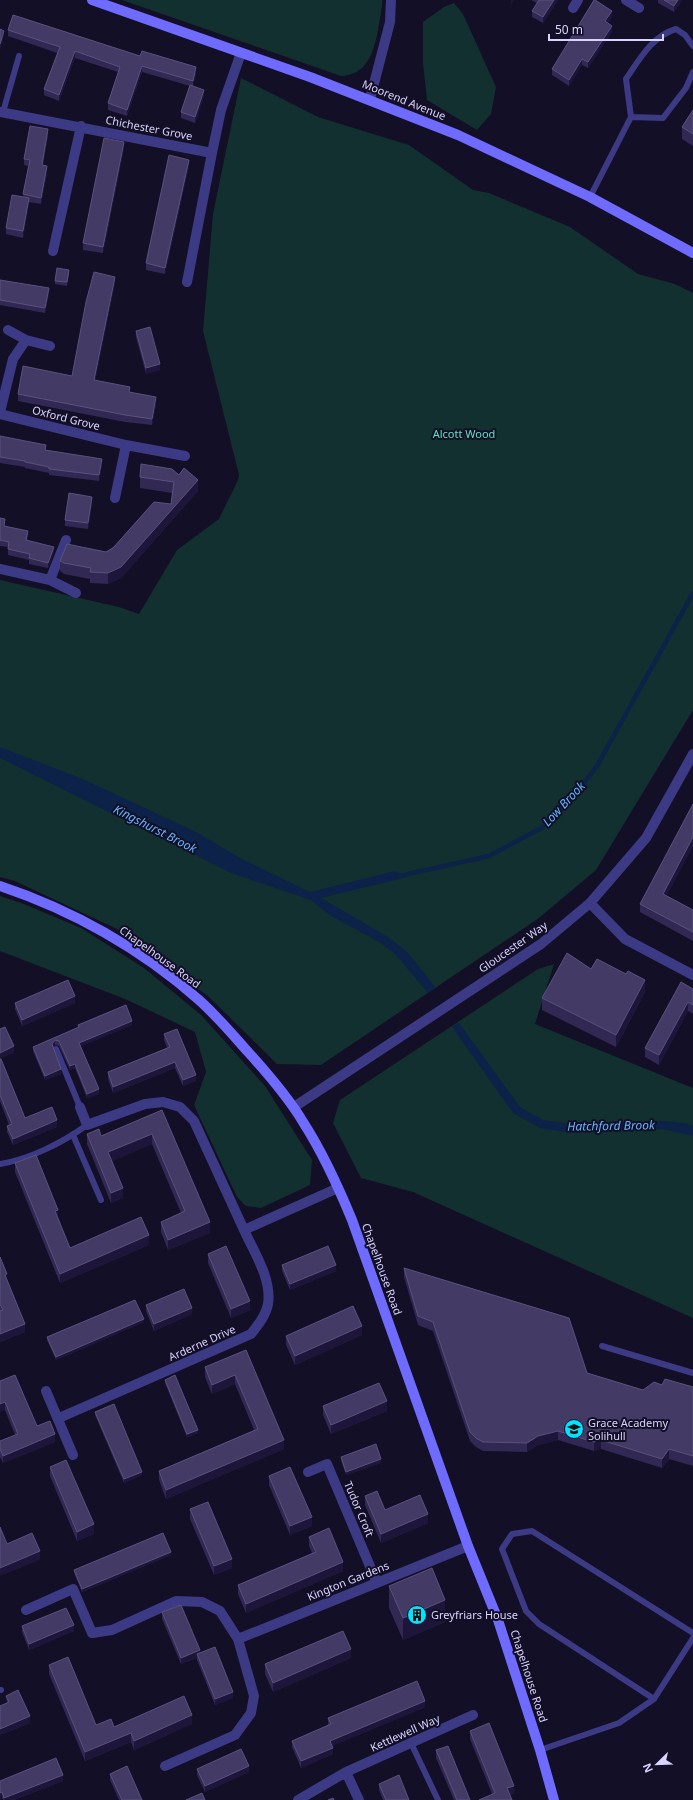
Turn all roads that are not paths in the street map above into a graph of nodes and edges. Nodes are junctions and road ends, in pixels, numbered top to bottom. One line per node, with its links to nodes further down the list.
1 (92, 0): 4 (street, Moorend Avenue)
2 (391, 0): 7 (street)
3 (693, 46): 9 (lane)
4 (241, 53): 7 (street, Moorend Avenue); 11 (street)
5 (19, 56): 8 (lane)
6 (693, 72): 9 (lane)
7 (370, 99): 12 (street, Moorend Avenue)
8 (1, 112): 10 (street, Chichester Grove)
9 (631, 117): 12 (lane)
10 (81, 126): 11 (street, Chichester Grove); 13 (street)
11 (212, 153): 15 (street)
12 (590, 197): 14 (street, Moorend Avenue)
13 (53, 252)
14 (693, 253)
15 (187, 282)
16 (8, 330): 17 (street)
17 (26, 340): 18 (street); 19 (street, Oxford Grove)
18 (50, 346)
19 (0, 413): 20 (street, Oxford Grove)
20 (126, 445): 21 (street, Oxford Grove); 22 (street)
21 (185, 456)
22 (115, 498)
23 (66, 540): 25 (street)
24 (0, 569): 25 (street)
25 (50, 580): 26 (street)
26 (76, 593)
27 (693, 754): 29 (street, Gloucester Way)
28 (0, 886): 33 (street, Chapelhouse Road)
29 (590, 903): 30 (street); 33 (street, Gloucester Way)
30 (693, 975)
31 (56, 1049): 32 (lane)
32 (80, 1107): 34 (street)
33 (294, 1107): 37 (street, Chapelhouse Road)
34 (87, 1125): 35 (lane); 39 (street, Arderne Drive)
35 (73, 1135): 36 (lane); 38 (lane)
36 (0, 1164)
37 (338, 1188): 39 (street); 46 (street, Chapelhouse Road)
38 (101, 1200)
39 (244, 1230): 43 (street, Arderne Drive)
40 (602, 1346): 41 (lane)
41 (693, 1373)
42 (46, 1391): 43 (street)
43 (59, 1418): 44 (street)
44 (73, 1455)
45 (308, 1472): 47 (street, Tudor Croft)
46 (468, 1546): 47 (street, Kington Gardens); 55 (street, Chapelhouse Road)
47 (377, 1583): 51 (street, Kington Gardens)
48 (26, 1610): 51 (street)
49 (693, 1633): 52 (lane)
50 (693, 1638): 52 (lane)
51 (238, 1639): 56 (street)
52 (654, 1699): 55 (lane)
53 (473, 1715): 54 (street, Kettlewell Way)
54 (411, 1743): 57 (street, Kettlewell Way); 60 (lane)
55 (540, 1750): 61 (street, Chapelhouse Road)
56 (165, 1766)
57 (346, 1772): 58 (street, Kettlewell Way); 59 (street)
58 (298, 1800)
59 (359, 1800)
60 (438, 1800)
61 (554, 1800)

